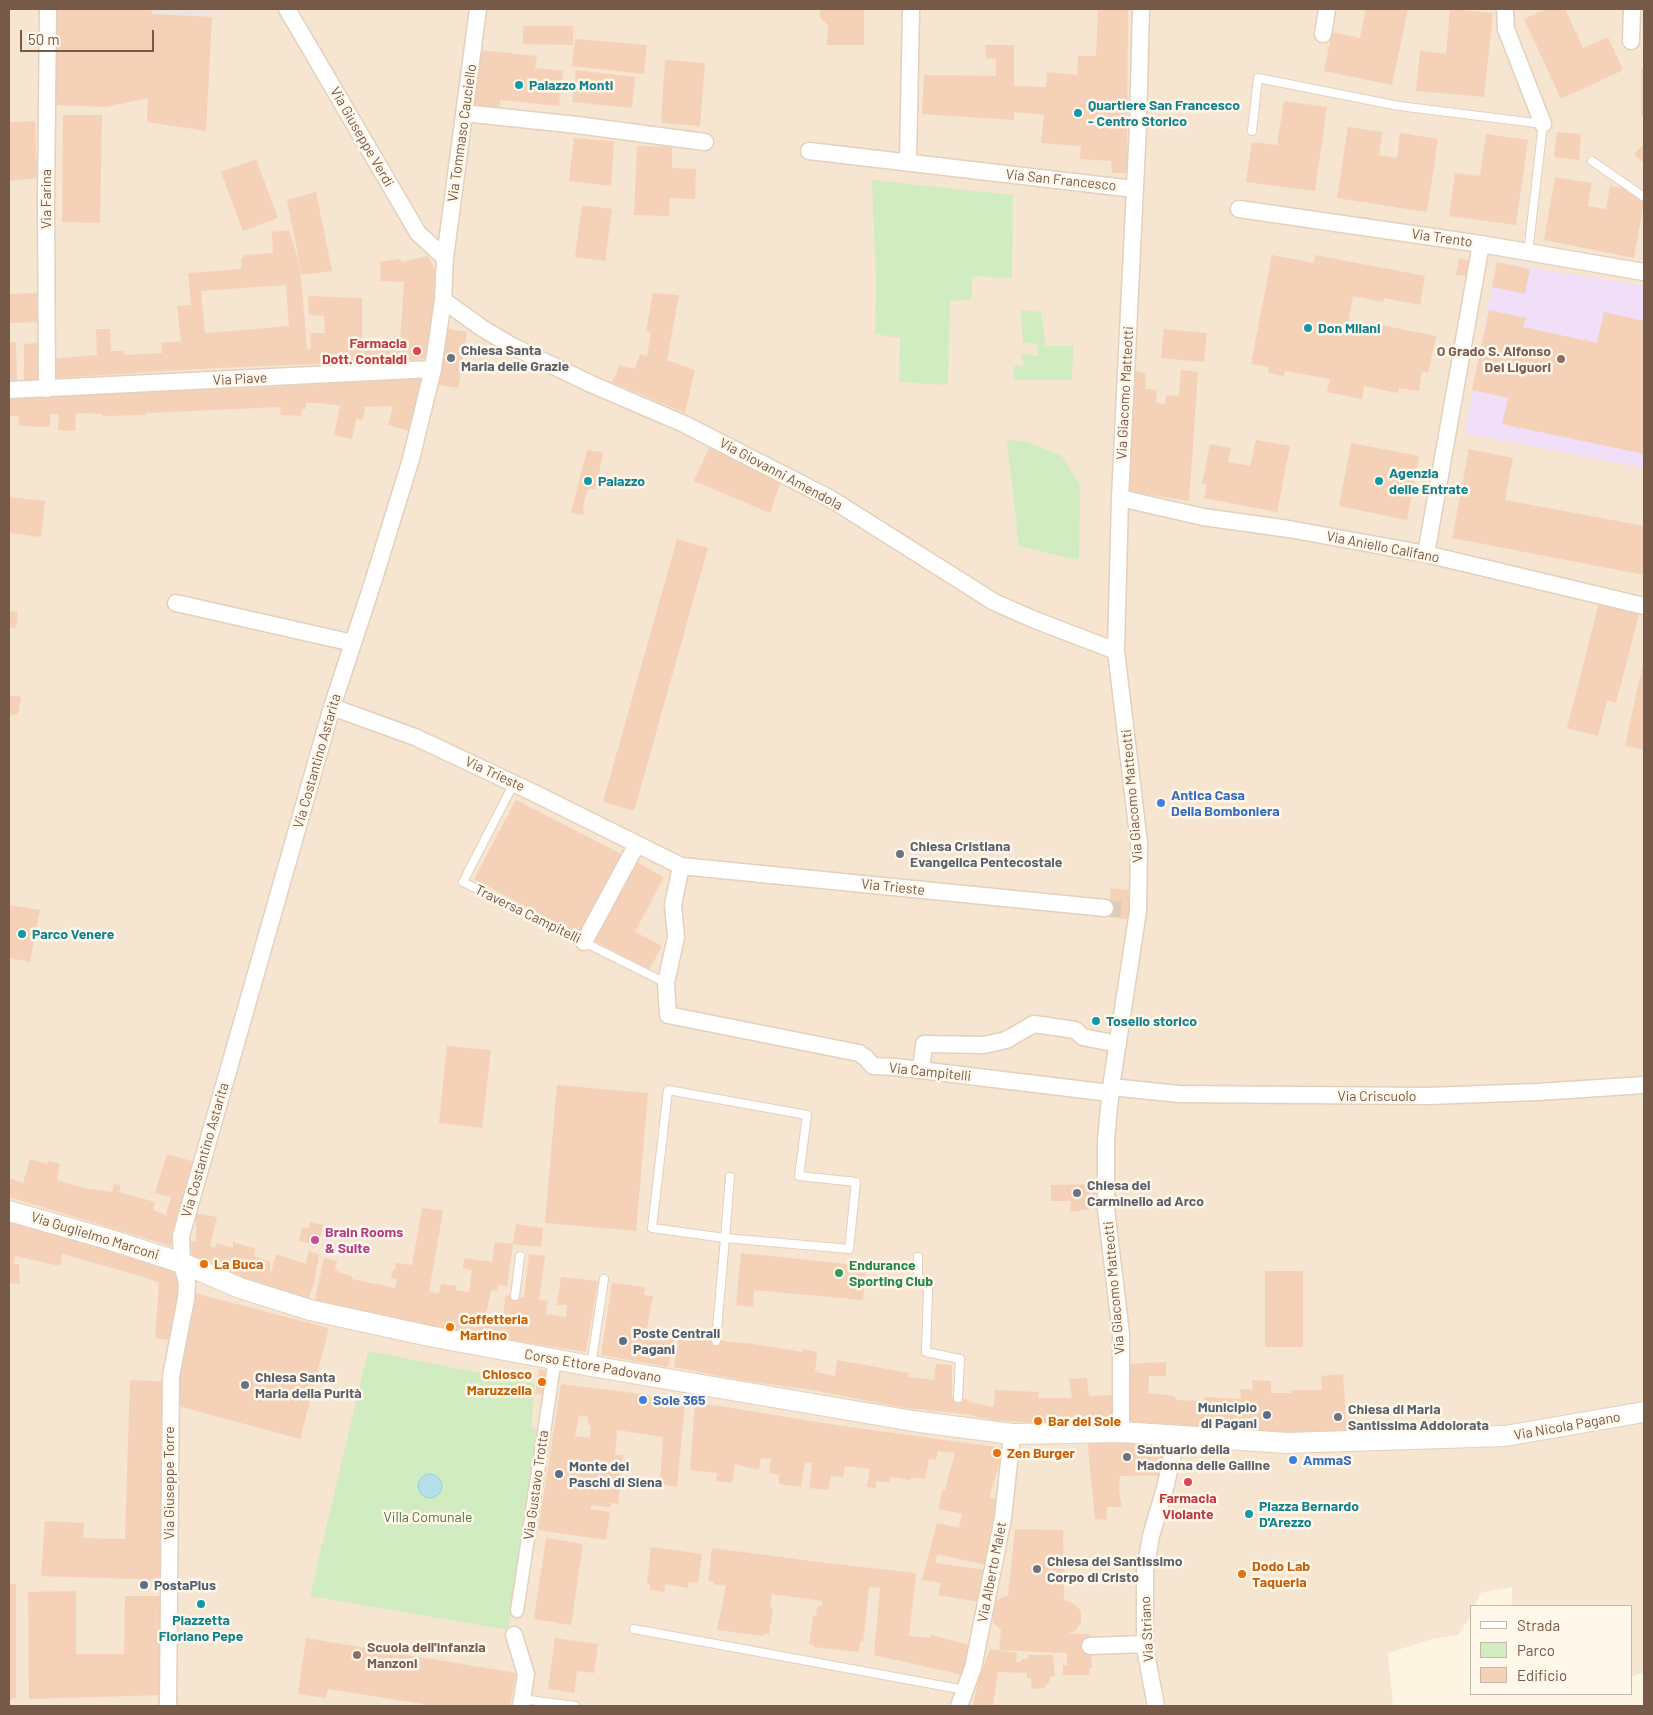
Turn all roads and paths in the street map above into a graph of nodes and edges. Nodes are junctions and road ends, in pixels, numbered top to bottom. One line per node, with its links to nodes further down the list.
1 (48, 9): 27 (street, Via Farina)
2 (287, 9): 23 (street, Via Giuseppe Verdi)
3 (478, 9): 11 (street, Via Tommaso Cauciello)
4 (911, 9): 17 (street)
5 (1141, 9): 18 (street, Via San Francesco)
6 (1327, 9): 9 (street)
7 (1505, 9): 12 (street)
8 (1632, 9): 10 (street)
9 (1323, 34)
10 (1631, 41)
11 (464, 113): 14 (street); 23 (street, Via Tommaso Cauciello)
12 (1543, 124): 13 (lane); 22 (lane)
13 (1252, 130)
14 (705, 142)
15 (809, 151): 17 (street, Via San Francesco)
16 (1592, 161): 19 (lane)
17 (908, 163): 18 (street, Via San Francesco)
18 (1134, 188): 29 (street, Via Giacomo Matteotti)
19 (1644, 197)
20 (1239, 209): 21 (street, Via Trento)
21 (1481, 244): 22 (street, Via Trento); 30 (street)
22 (1528, 253): 24 (street, Via Trento)
23 (445, 258): 25 (street, Via Costantino Astarita)
24 (1639, 271)
25 (443, 300): 26 (street, Via Costantino Astarita); 34 (street, Via Giovanni Amendola)
26 (433, 370): 27 (street, Via Piave); 33 (street, Via Costantino Astarita)
27 (47, 389): 28 (street, Via Piave)
28 (9, 390)
29 (1120, 498): 30 (street, Via Aniello Califano); 34 (street, Via Giacomo Matteotti)
30 (1426, 554): 32 (street, Via Aniello Califano)
31 (176, 603): 33 (street)
32 (1644, 606)
33 (353, 643): 35 (street, Via Costantino Astarita)
34 (1116, 651): 42 (street, Via Giacomo Matteotti)
35 (332, 707): 36 (street, Via Trieste); 51 (street, Via Costantino Astarita)
36 (514, 783): 37 (street, Via Trieste); 40 (lane, Traversa Campitelli)
37 (637, 844): 38 (street, Via Trieste); 40 (street)
38 (681, 866): 39 (street, Via Trieste); 41 (street)
39 (1105, 908)
40 (584, 942): 41 (lane, Traversa Campitelli)
41 (666, 983): 43 (street, Via Campitelli)
42 (1118, 1044): 43 (street); 45 (street, Via Giacomo Matteotti)
43 (921, 1070): 45 (street, Via Campitelli)
44 (1644, 1086): 45 (street, Via Criscuolo)
45 (1110, 1090): 59 (street, Via Giacomo Matteotti)
46 (730, 1177): 48 (lane)
47 (9, 1211): 51 (street, Via Guglielmo Marconi)
48 (725, 1238): 48 (lane); 54 (lane)
49 (520, 1256): 53 (lane)
50 (918, 1257): 57 (lane)
51 (182, 1263): 55 (street, Corso Ettore Padovano); 69 (street, Via Giuseppe Torre)
52 (604, 1279): 56 (lane)
53 (515, 1296)
54 (716, 1341)
55 (555, 1359): 56 (street, Corso Ettore Padovano); 62 (street, Via Gustavo Trotta)
56 (591, 1366): 60 (street, Corso Ettore Padovano)
57 (958, 1398)
58 (1644, 1412): 61 (street, Via Nicola Pagano)
59 (1121, 1432): 60 (street, Corso Ettore Padovano); 61 (street)
60 (1012, 1434): 67 (street, Via Alberto Malet)
61 (1177, 1436): 65 (street, Via Striano)
62 (517, 1611)
63 (634, 1629): 67 (lane)
64 (514, 1635): 68 (street)
65 (1145, 1644): 66 (street); 72 (street, Via Striano)
66 (1090, 1646)
67 (966, 1690): 71 (street, Via Alberto Malet)
68 (522, 1703): 70 (lane)
69 (168, 1706)
70 (574, 1706)
71 (959, 1706)
72 (1156, 1706)

